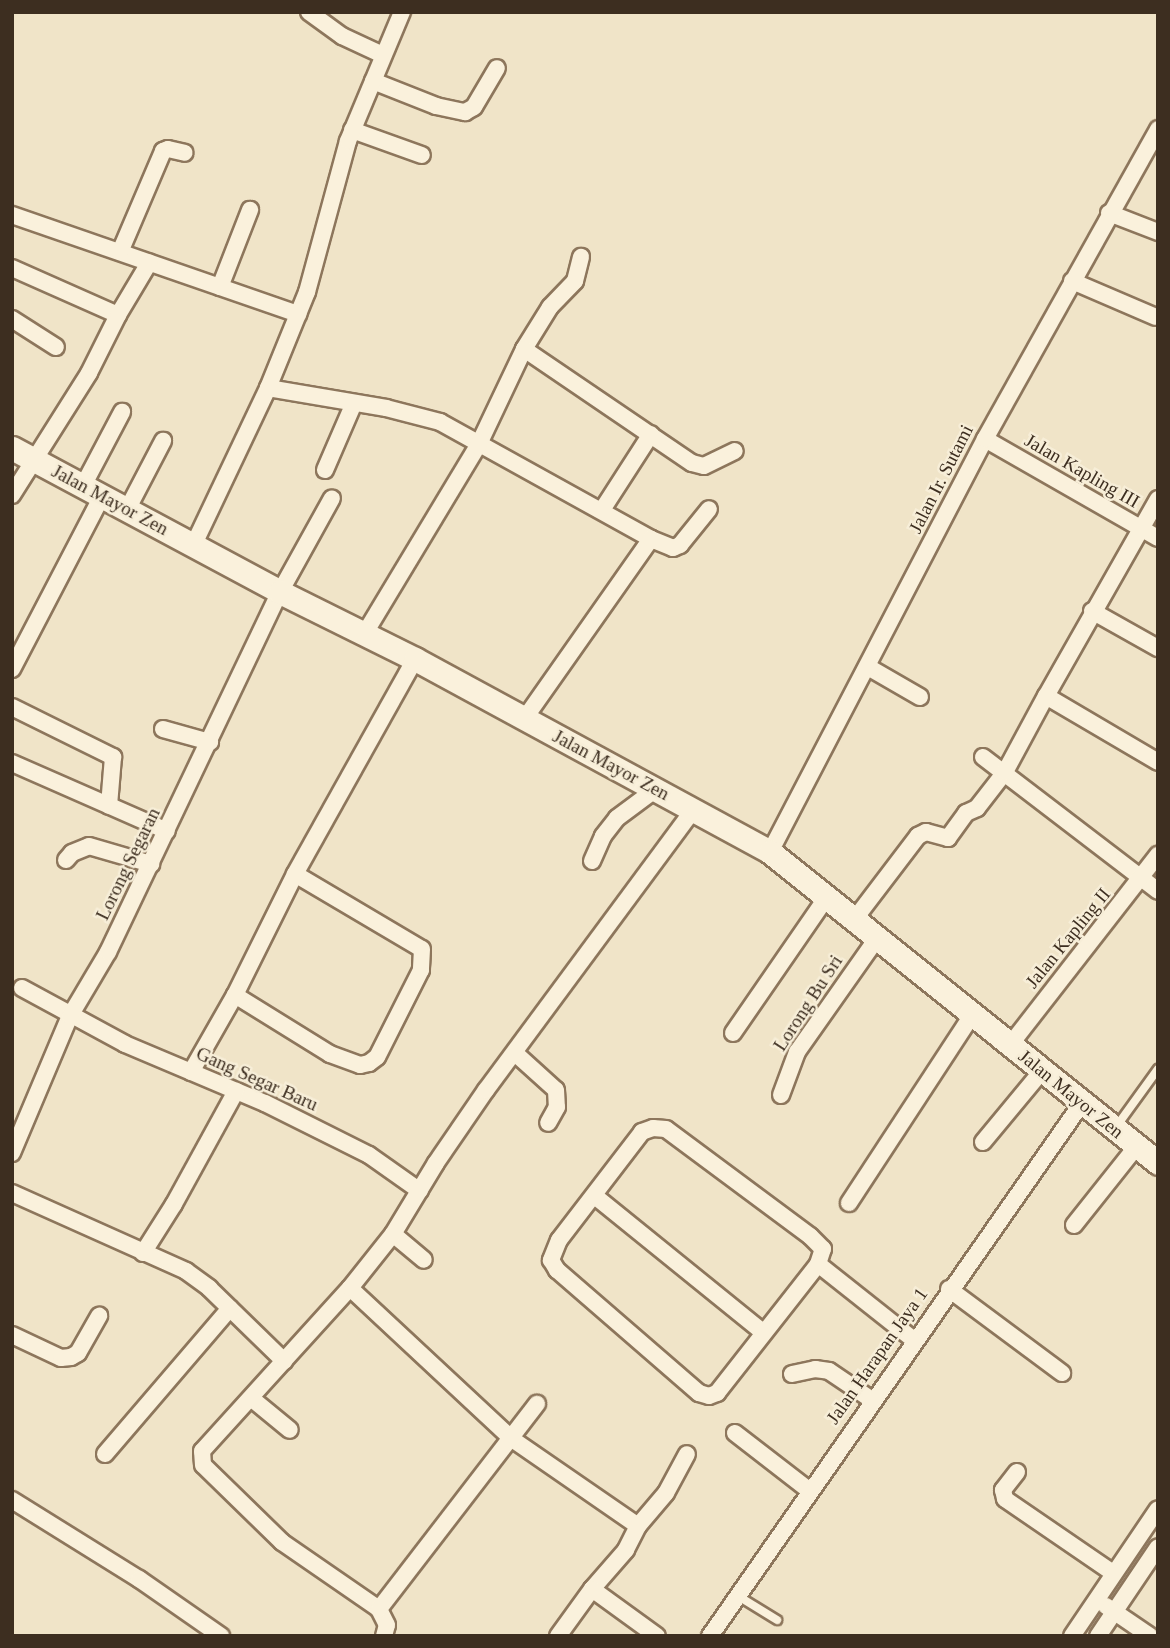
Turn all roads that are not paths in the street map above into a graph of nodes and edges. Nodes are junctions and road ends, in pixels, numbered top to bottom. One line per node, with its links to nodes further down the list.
1 (309, 12): 3 (street)
2 (402, 12): 3 (street)
3 (383, 55): 5 (street)
4 (497, 68): 5 (street)
5 (373, 81): 6 (street)
6 (352, 130): 9 (street); 20 (street)
7 (1158, 130): 11 (street, Jalan Ir. Sutami)
8 (185, 153): 14 (street)
9 (422, 155)
10 (250, 211): 19 (street)
11 (1109, 213): 13 (street); 18 (street, Jalan Ir. Sutami)
12 (12, 215): 14 (street)
13 (1158, 232)
14 (120, 252): 16 (street)
15 (581, 257): 25 (street)
16 (149, 262): 19 (street); 21 (street)
17 (12, 268): 21 (street)
18 (1072, 281): 22 (street); 30 (street, Jalan Ir. Sutami)
19 (220, 287): 20 (street)
20 (298, 314): 26 (street)
21 (118, 315): 35 (street)
22 (1156, 317)
23 (12, 319): 24 (street)
24 (56, 347)
25 (524, 349): 29 (street); 32 (street)
26 (268, 388): 27 (street); 47 (street)
27 (354, 403): 32 (street); 36 (street)
28 (122, 412): 37 (street)
29 (651, 434): 34 (street); 43 (street)
30 (985, 439): 44 (street, Jalan Kapling III); 53 (street, Jalan Ir. Sutami)
31 (163, 441): 41 (street)
32 (478, 446): 43 (street); 50 (street)
33 (13, 448): 35 (street, Jalan Mayor Zen)
34 (735, 451)
35 (35, 460): 37 (street, Jalan Mayor Zen); 38 (street)
36 (325, 470)
37 (92, 491): 41 (street, Jalan Mayor Zen); 54 (street)
38 (12, 495)
39 (332, 498): 48 (street, Lorong Segaran)
40 (1158, 499): 44 (street)
41 (128, 509): 47 (street, Jalan Mayor Zen)
42 (709, 509): 46 (street)
43 (602, 510): 46 (street)
44 (1141, 529): 45 (street, Jalan Kapling III); 49 (street)
45 (1158, 538)
46 (651, 539): 58 (street)
47 (194, 544): 48 (street, Jalan Mayor Zen)
48 (280, 592): 50 (street, Jalan Mayor Zen); 60 (street, Lorong Segaran)
49 (1092, 611): 51 (street); 55 (street)
50 (365, 633): 52 (street, Jalan Mayor Zen)
51 (1158, 648)
52 (415, 659): 58 (street, Jalan Mayor Zen); 74 (street)
53 (868, 667): 56 (street); 69 (street, Jalan Ir. Sutami)
54 (12, 669)
55 (1046, 695): 62 (street); 64 (street)
56 (920, 697)
57 (12, 707): 66 (street)
58 (524, 718): 65 (street, Jalan Mayor Zen)
59 (163, 729): 60 (street)
60 (210, 742): 68 (street, Lorong Segaran)
61 (983, 757): 64 (street)
62 (1158, 762)
63 (12, 763): 66 (street)
64 (1005, 772): 75 (street); 78 (street)
65 (656, 789): 67 (street, Jalan Mayor Zen); 72 (street)
66 (109, 806): 68 (street)
67 (694, 809): 69 (street, Jalan Mayor Zen); 86 (street)
68 (167, 831): 73 (street, Lorong Segaran)
69 (770, 852): 77 (street, Jalan Mayor Zen)
70 (1158, 855): 75 (street, Jalan Kapling II)
71 (66, 860): 73 (street)
72 (592, 861)
73 (150, 864): 83 (street, Lorong Segaran)
74 (295, 874): 81 (street); 81 (street)
75 (1142, 879): 76 (street); 85 (street, Jalan Kapling II)
76 (1158, 891)
77 (825, 898): 78 (street, Jalan Mayor Zen); 84 (street)
78 (854, 920): 79 (street, Jalan Mayor Zen)
79 (877, 938): 82 (street, Jalan Mayor Zen); 91 (street, Lorong Bu Sri)
80 (22, 988): 83 (street, Gang Segar Baru)
81 (235, 995): 89 (street)
82 (972, 1015): 85 (street, Jalan Mayor Zen); 103 (street)
83 (70, 1016): 89 (street, Gang Segar Baru); 94 (street, Lorong Segaran)
84 (733, 1033)
85 (1010, 1045): 88 (street, Jalan Mayor Zen)
86 (515, 1052): 93 (street); 100 (street)
87 (1158, 1069): 95 (lane)
88 (1042, 1071): 92 (street, Jalan Mayor Zen); 96 (street)
89 (191, 1072): 90 (street, Gang Segar Baru)
90 (236, 1091): 100 (street, Gang Segar Baru); 106 (street)
91 (781, 1095)
92 (1082, 1103): 95 (street, Jalan Mayor Zen); 110 (street, Jalan Harapan Jaya 1)
93 (548, 1123)
94 (18, 1126): 98 (street, Lorong Segaran)
95 (1114, 1129): 97 (street, Jalan Mayor Zen)
96 (982, 1142)
97 (1136, 1147): 99 (street, Jalan Mayor Zen); 104 (street)
98 (12, 1153)
99 (1158, 1163)
100 (420, 1191): 105 (street)
101 (12, 1193): 106 (street)
102 (596, 1197): 108 (street); 113 (street); 113 (street)
103 (849, 1203)
104 (1074, 1225)
105 (393, 1234): 107 (street); 109 (street)
106 (143, 1253): 111 (street)
107 (424, 1260)
108 (818, 1264): 113 (street); 115 (street)
109 (350, 1288): 116 (street); 124 (street)
110 (949, 1289): 115 (street, Jalan Harapan Jaya 1); 117 (street)
111 (230, 1308): 116 (street); 125 (street)
112 (99, 1316): 114 (street)
113 (763, 1332)
114 (12, 1335)
115 (915, 1341): 120 (street, Jalan Harapan Jaya 1)
116 (284, 1361): 119 (street)
117 (1062, 1373)
118 (792, 1374): 120 (street)
119 (251, 1398): 122 (street); 137 (street)
120 (872, 1401): 128 (street, Jalan Harapan Jaya 1)
121 (537, 1404): 124 (street)
122 (290, 1430)
123 (735, 1433): 128 (street)
124 (512, 1440): 131 (street); 137 (street)
125 (105, 1454)
126 (687, 1454): 131 (street)
127 (1017, 1472): 133 (street)
128 (810, 1491): 135 (street, Jalan Harapan Jaya 1)
129 (12, 1500): 140 (street)
130 (1158, 1509): 133 (street)
131 (638, 1526): 134 (street)
132 (1158, 1547): 138 (street)
133 (1113, 1573): 136 (street)
134 (592, 1589): 143 (street); 144 (street)
135 (738, 1596): 139 (lane); 145 (street, Jalan Harapan Jaya 1)
136 (1096, 1599): 138 (street); 146 (street)
137 (379, 1609): 142 (street)
138 (1114, 1611): 147 (street); 148 (street)
139 (777, 1620)
140 (197, 1629): 141 (street)
141 (221, 1636)
142 (384, 1636)
143 (558, 1636)
144 (657, 1636)
145 (710, 1636)
146 (1072, 1636)
147 (1098, 1636)
148 (1150, 1636)

